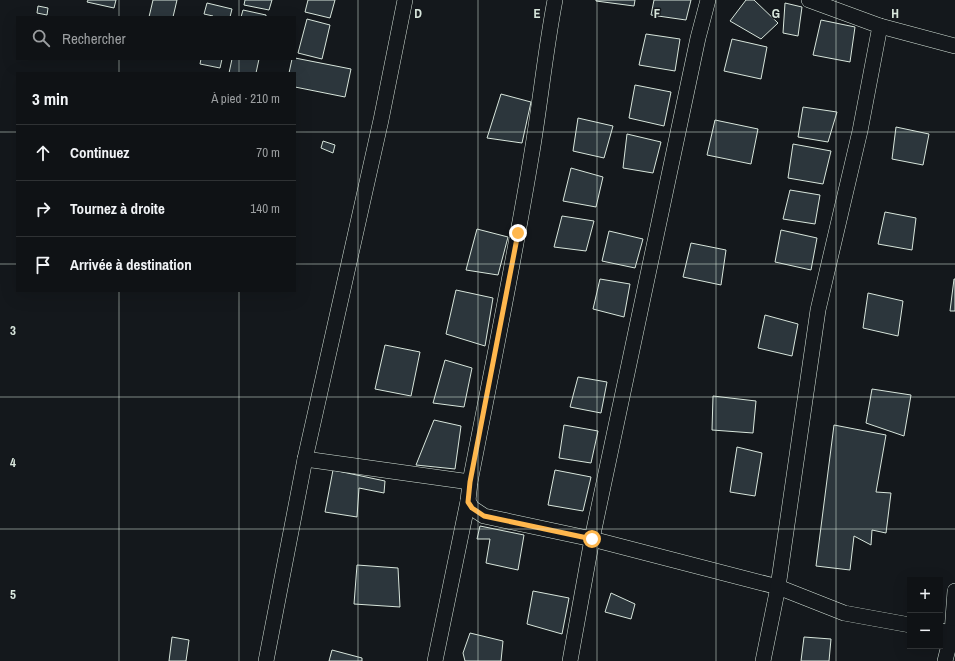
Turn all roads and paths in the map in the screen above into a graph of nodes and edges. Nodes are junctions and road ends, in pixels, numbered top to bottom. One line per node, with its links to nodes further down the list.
1 (405, 0): 7 (street)
2 (556, 0): 8 (street)
3 (708, 0): 10 (street)
4 (809, 0): 5 (street)
5 (880, 26): 6 (street); 11 (street)
6 (955, 46)
7 (306, 459): 8 (street); 15 (street)
8 (470, 482): 9 (street)
9 (468, 502): 10 (street); 16 (street)
10 (592, 539): 11 (street); 17 (street)
11 (778, 587): 13 (street); 18 (street)
12 (955, 591): 14 (street)
13 (907, 624)
14 (949, 633): 19 (street)
15 (266, 661)
16 (435, 661)
17 (570, 661)
18 (763, 661)
19 (945, 661)

